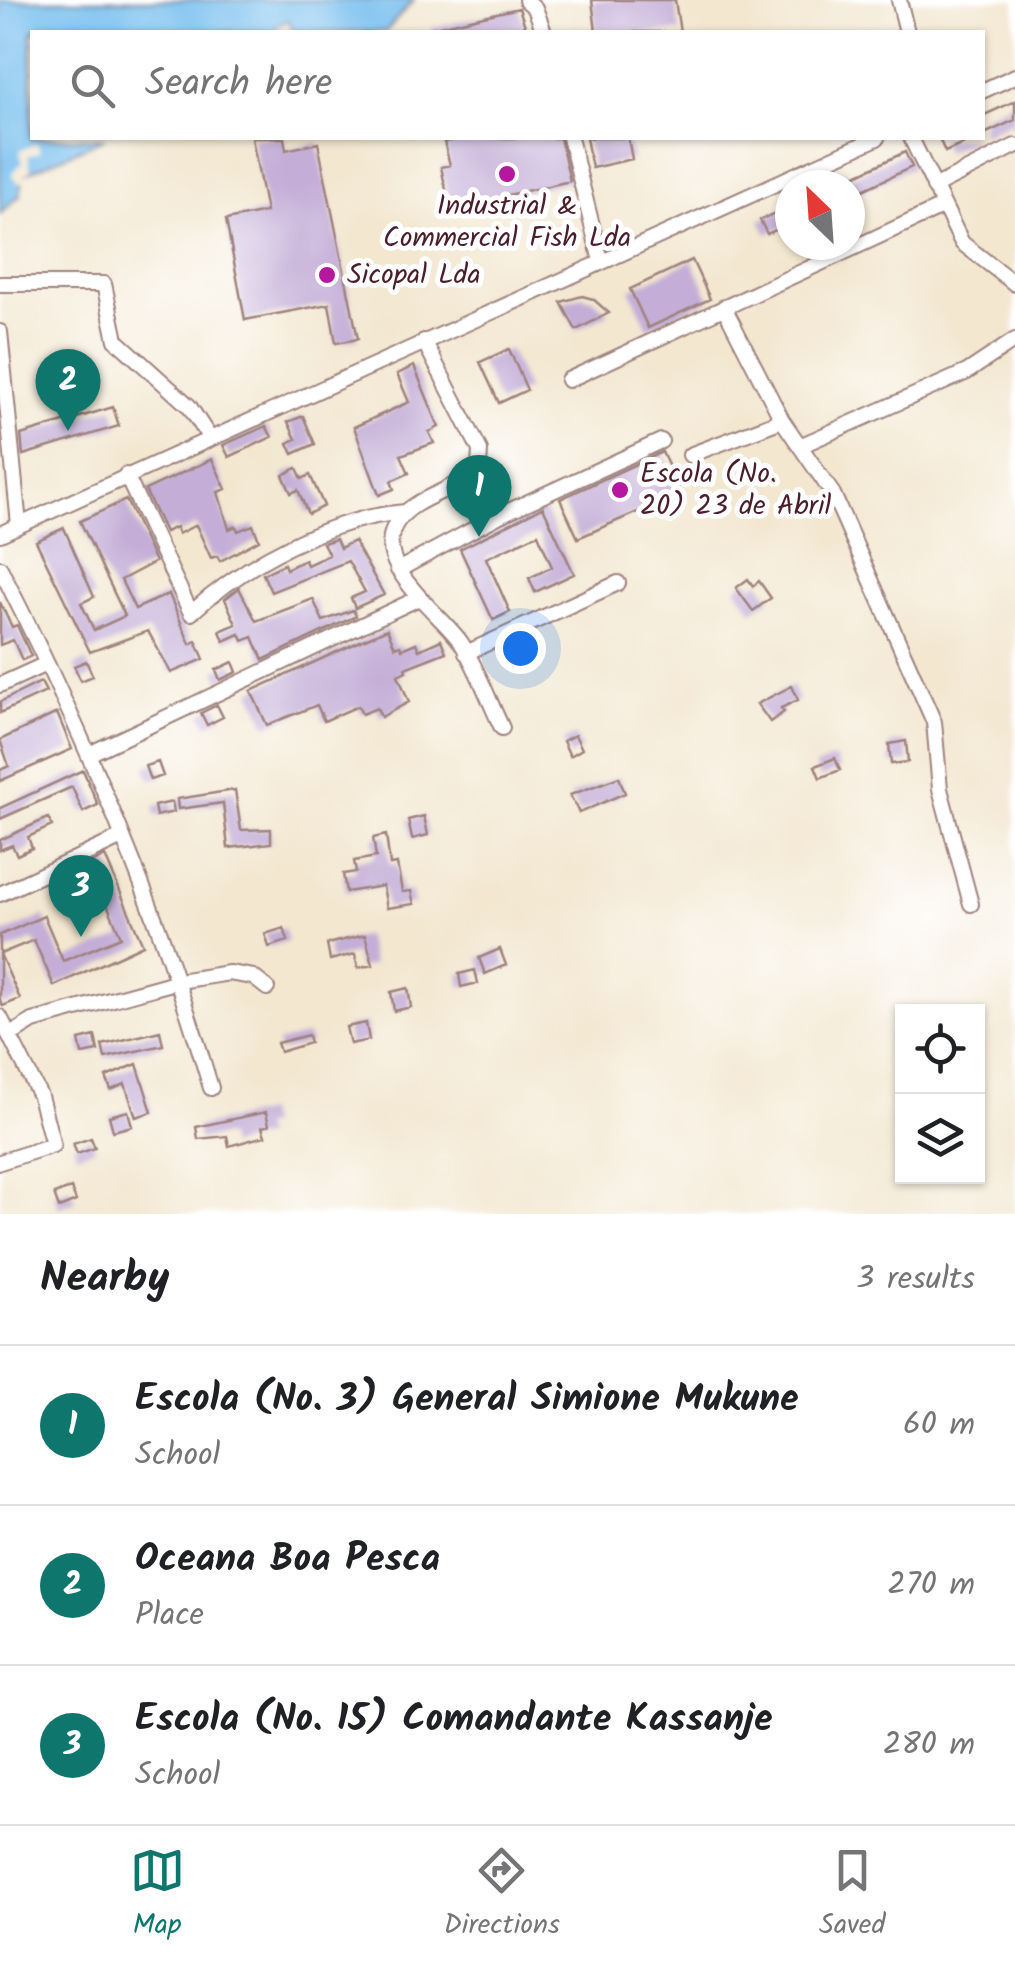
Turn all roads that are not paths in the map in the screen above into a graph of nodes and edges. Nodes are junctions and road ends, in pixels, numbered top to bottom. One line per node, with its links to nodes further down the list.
1 (526, 0): 3 (street)
2 (899, 0): 4 (street)
3 (543, 30)
4 (906, 30)
5 (1015, 76): 6 (street)
6 (985, 89)
7 (571, 140): 13 (street)
8 (873, 140): 13 (street)
9 (912, 140): 11 (street)
10 (1015, 146): 11 (street)
11 (934, 187): 12 (street)
12 (944, 206): 15 (street); 16 (street)
13 (601, 261): 19 (street)
14 (0, 284): 22 (street)
15 (1015, 284)
16 (724, 306): 20 (street); 21 (street)
17 (0, 332): 28 (street)
18 (1015, 340): 24 (street)
19 (424, 341): 22 (street); 27 (street)
20 (568, 380)
21 (782, 420): 24 (street); 25 (street)
22 (209, 437): 26 (street)
23 (660, 441): 31 (street)
24 (802, 445): 41 (street)
25 (690, 455)
26 (126, 475): 27 (street); 28 (street)
27 (404, 512): 31 (street)
28 (20, 525): 29 (street)
29 (0, 534)
30 (0, 568): 35 (street)
31 (398, 570): 33 (street)
32 (618, 583): 34 (street)
33 (419, 598): 34 (street); 38 (street)
34 (466, 653): 37 (street)
35 (46, 664): 36 (street); 38 (street)
36 (0, 685)
37 (502, 728)
38 (89, 754): 39 (street)
39 (122, 837): 40 (street); 42 (street)
40 (0, 894)
41 (972, 904)
42 (179, 981): 43 (street); 45 (street); 46 (street)
43 (268, 988)
44 (0, 1017): 45 (street)
45 (12, 1034): 47 (street)
46 (211, 1088)
47 (0, 1162)

